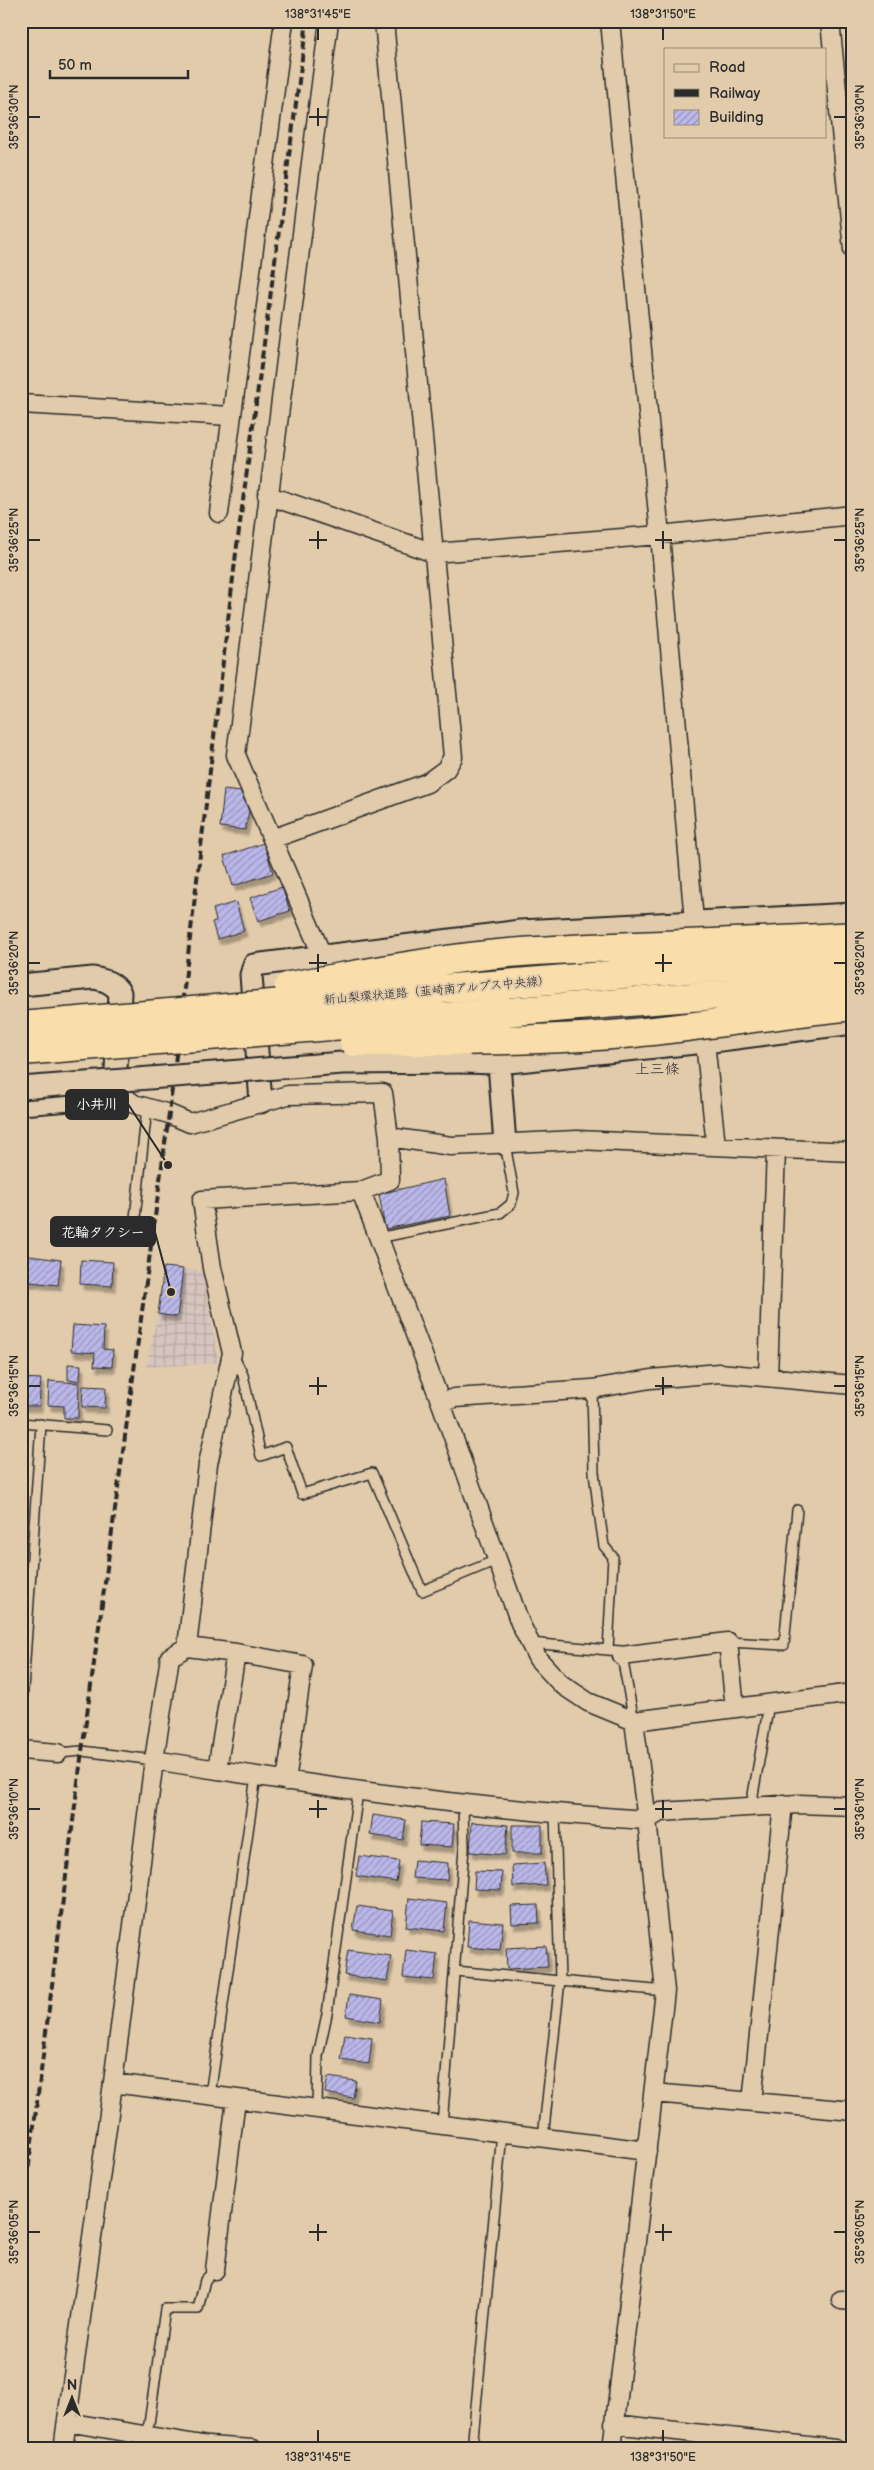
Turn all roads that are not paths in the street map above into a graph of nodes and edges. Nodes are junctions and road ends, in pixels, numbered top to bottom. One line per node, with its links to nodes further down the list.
1 (284, 21): 8 (street)
2 (329, 21): 9 (street)
3 (384, 21): 13 (street)
4 (610, 21): 12 (street)
5 (830, 21): 6 (street)
6 (853, 250)
7 (21, 404): 8 (street)
8 (231, 416): 10 (street)
9 (268, 495): 13 (street); 14 (street)
10 (220, 513)
11 (853, 515): 12 (street)
12 (660, 535): 13 (street); 16 (street)
13 (434, 553): 14 (street)
14 (272, 839): 19 (street)
15 (853, 914): 16 (street)
16 (694, 922): 17 (street)
17 (491, 934): 19 (street); 29 (street)
18 (853, 936): 26 (highway, bridge)
19 (322, 955): 32 (street)
20 (853, 956): 26 (highway, 新山梨環状道路（韮崎南アルプス中央線）, bridge)
21 (853, 984): 26 (highway, 新山梨環状道路（韮崎南アルプス中央線）, bridge)
22 (21, 985): 31 (street)
23 (853, 1006): 26 (highway, bridge)
24 (853, 1023): 27 (street)
25 (21, 1026): 26 (highway, 新山梨環状道路（韮崎南アルプス中央線）, bridge)
26 (62, 1035): 28 (highway, 新山梨環状道路（韮崎南アルプス中央線）, bridge)
27 (705, 1042): 29 (street); 37 (street)
28 (21, 1051)
29 (498, 1063): 30 (street, bridge); 36 (street)
30 (21, 1088)
31 (116, 1090): 33 (street); 34 (street)
32 (261, 1102): 34 (street); 35 (street)
33 (21, 1104)
34 (146, 1108): 41 (lane)
35 (389, 1137): 36 (street); 40 (street)
36 (505, 1144): 37 (street); 42 (lane)
37 (716, 1146): 38 (street)
38 (776, 1149): 39 (street); 44 (street)
39 (853, 1152)
40 (361, 1191): 42 (street); 43 (street)
41 (135, 1218)
42 (378, 1238): 47 (street)
43 (232, 1354): 52 (lane); 55 (street)
44 (768, 1377): 45 (street); 46 (street)
45 (853, 1385)
46 (592, 1389): 47 (street); 57 (lane)
47 (441, 1403): 52 (street)
48 (21, 1423): 49 (lane)
49 (41, 1424): 50 (lane); 61 (lane)
50 (107, 1430)
51 (797, 1510): 53 (lane)
52 (499, 1559): 54 (street)
53 (728, 1642): 57 (street); 60 (street)
54 (530, 1643): 57 (lane); 62 (street)
55 (187, 1647): 56 (street); 65 (street)
56 (236, 1653): 66 (street); 68 (street)
57 (615, 1653): 62 (lane)
58 (853, 1693): 59 (street)
59 (769, 1704): 60 (street); 72 (lane)
60 (735, 1708): 62 (street)
61 (21, 1719)
62 (634, 1721): 75 (street)
63 (21, 1750): 64 (street)
64 (58, 1753): 65 (lane)
65 (154, 1760): 66 (street); 79 (street)
66 (217, 1770): 67 (street)
67 (256, 1776): 68 (street); 81 (lane)
68 (286, 1781): 69 (street)
69 (358, 1792): 70 (street); 85 (lane)
70 (464, 1804): 74 (street); 76 (lane)
71 (783, 1804): 72 (street); 73 (street); 83 (street)
72 (751, 1806): 75 (street)
73 (853, 1806)
74 (554, 1814): 75 (street); 77 (lane)
75 (647, 1820): 78 (street)
76 (454, 1971): 77 (lane); 87 (lane)
77 (560, 1980): 78 (lane); 89 (lane)
78 (665, 1991): 80 (street)
79 (114, 2083): 81 (street); 92 (street)
80 (654, 2093): 83 (street); 90 (street)
81 (210, 2096): 82 (street)
82 (236, 2098): 85 (street); 91 (street)
83 (752, 2102): 86 (street)
84 (853, 2104): 86 (street)
85 (317, 2109): 87 (street)
86 (852, 2111)
87 (442, 2125): 88 (street)
88 (502, 2133): 89 (street); 98 (lane)
89 (543, 2138): 90 (street)
90 (647, 2151): 93 (street)
91 (215, 2270): 94 (lane)
92 (67, 2422): 94 (street); 96 (street)
93 (614, 2424): 99 (street); 100 (street)
94 (143, 2442): 95 (street)
95 (207, 2447): 97 (street)
96 (63, 2449)
97 (253, 2449)
98 (472, 2449)
99 (612, 2449)
100 (835, 2449)

